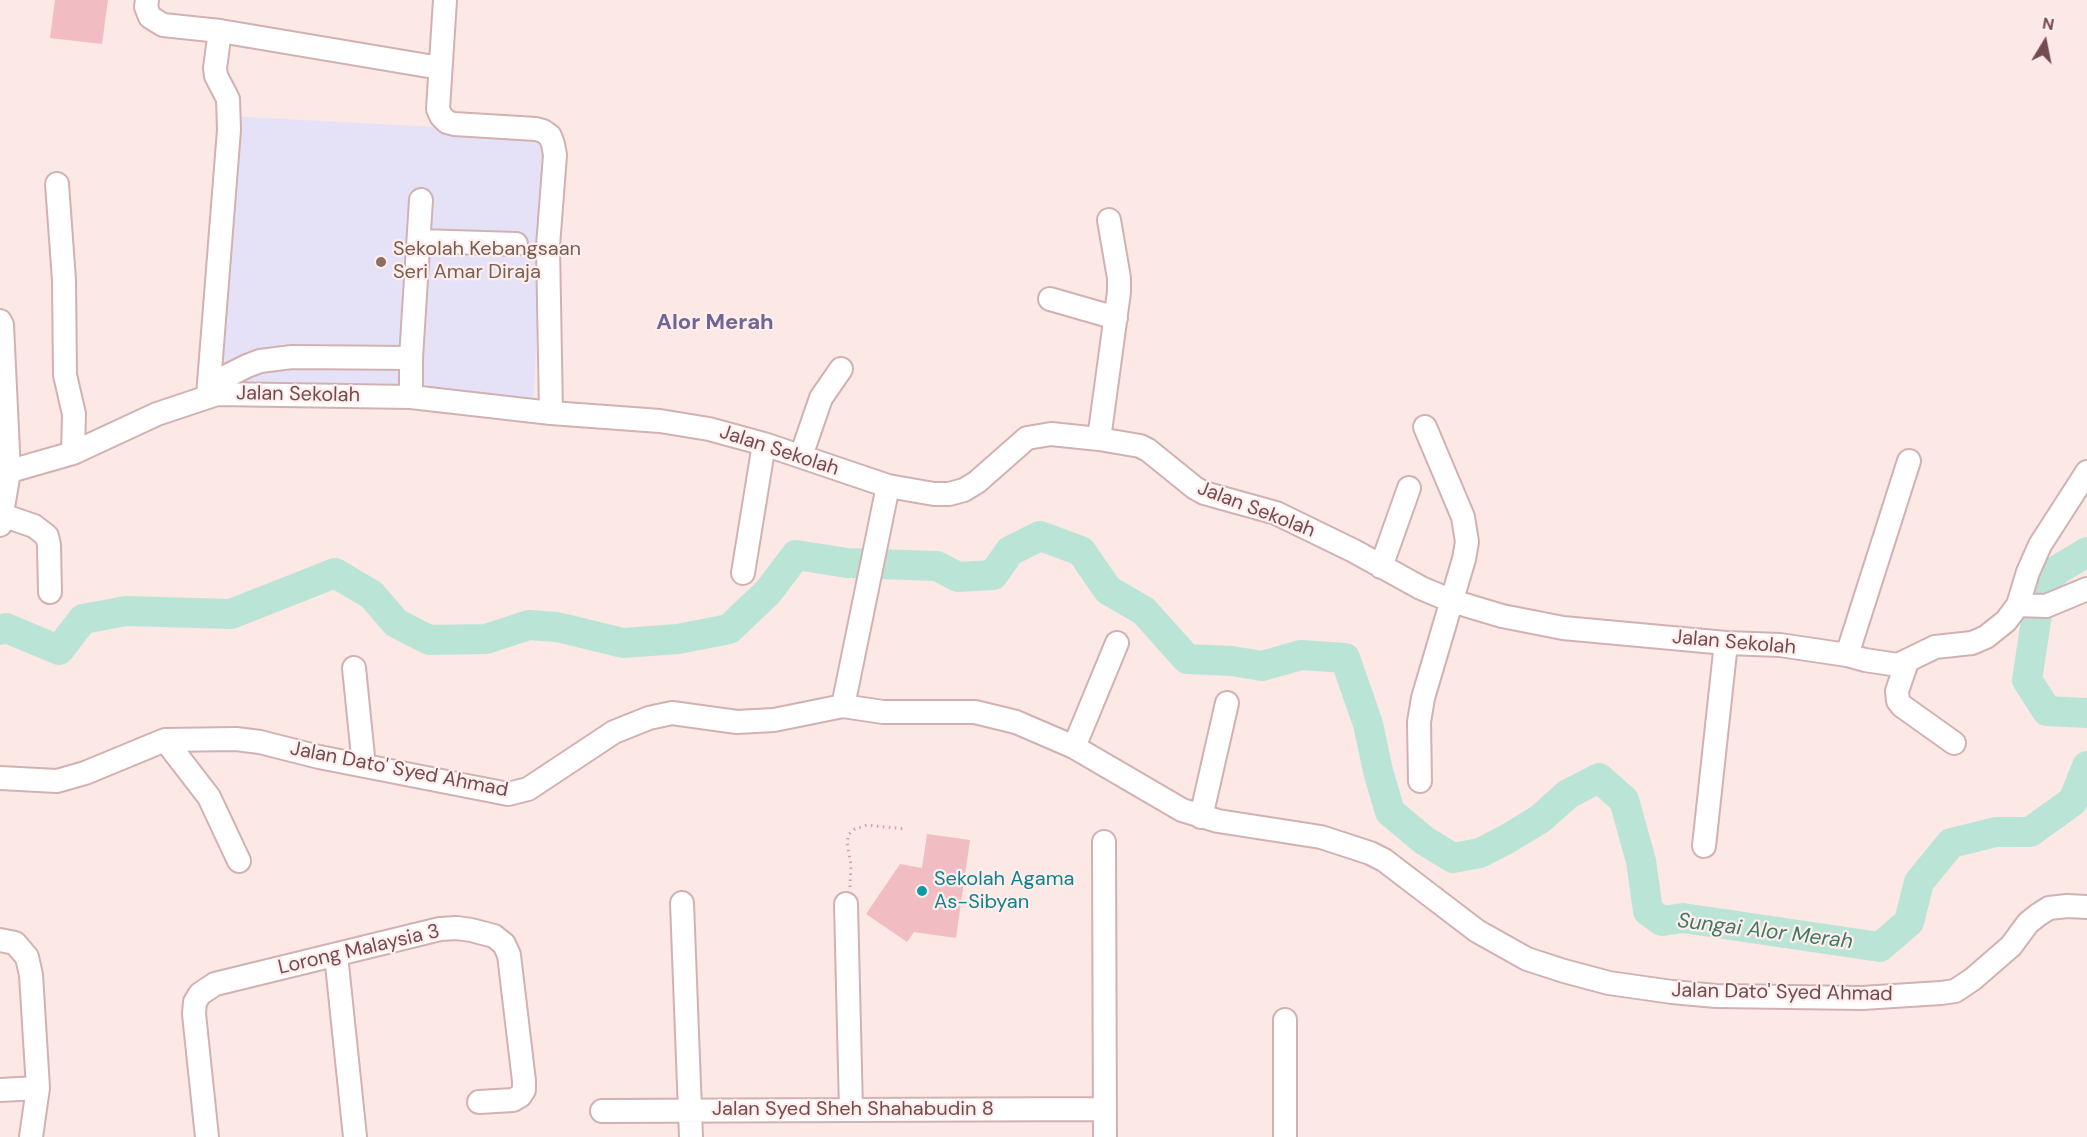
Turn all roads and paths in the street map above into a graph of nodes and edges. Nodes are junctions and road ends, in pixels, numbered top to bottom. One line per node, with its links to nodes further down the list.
1 (147, 0): 3 (street)
2 (445, 0): 4 (street)
3 (220, 31): 4 (street); 15 (street)
4 (440, 68): 17 (street)
5 (57, 184): 21 (street)
6 (421, 200): 8 (street)
7 (1108, 220): 11 (street)
8 (420, 241): 9 (street); 13 (street)
9 (516, 244)
10 (1050, 299): 11 (street)
11 (1116, 318): 19 (street)
12 (0, 321): 25 (street)
13 (411, 358): 15 (street); 16 (street)
14 (841, 369): 22 (street)
15 (212, 395): 16 (street, Jalan Sekolah); 21 (street, Jalan Sekolah)
16 (411, 397): 17 (street, Jalan Sekolah)
17 (550, 413): 20 (street, Jalan Sekolah)
18 (1425, 427): 33 (street)
19 (1099, 439): 26 (street, Jalan Sekolah); 29 (street, Jalan Sekolah)
20 (764, 444): 22 (street, Jalan Sekolah); 30 (street)
21 (73, 453): 25 (street, Jalan Sekolah)
22 (801, 456): 26 (street, Jalan Sekolah)
23 (1909, 461): 37 (street)
24 (2087, 472): 34 (street, Jalan Sekolah)
25 (4, 473): 28 (street)
26 (888, 486): 41 (street)
27 (1409, 488): 29 (street)
28 (1, 520): 32 (street)
29 (1381, 567): 33 (street, Jalan Sekolah)
30 (743, 573)
31 (2087, 589): 34 (street)
32 (50, 592)
33 (1452, 602): 36 (street, Jalan Sekolah); 47 (street)
34 (2031, 606): 38 (street, Jalan Sekolah)
35 (1117, 643): 44 (street)
36 (1726, 643): 37 (street, Jalan Sekolah); 51 (street)
37 (1847, 655): 38 (street, Jalan Sekolah)
38 (1907, 662): 43 (street)
39 (354, 668): 45 (street)
40 (1227, 703): 48 (street)
41 (843, 706): 44 (street, Jalan Dato' Syed Ahmad); 45 (street, Jalan Dato' Syed Ahmad)
42 (165, 740): 45 (street, Jalan Dato' Syed Ahmad); 46 (street, Jalan Dato' Syed Ahmad); 52 (street)
43 (1954, 743)
44 (1074, 747): 48 (street, Jalan Dato' Syed Ahmad)
45 (364, 766)
46 (0, 778)
47 (1420, 781)
48 (1201, 817): 55 (street, Jalan Dato' Syed Ahmad)
49 (904, 829): 54 (path)
50 (1104, 842): 62 (street)
51 (1704, 846)
52 (239, 861)
53 (682, 903): 63 (street)
54 (846, 904): 64 (street)
55 (2087, 907)
56 (0, 940): 59 (street)
57 (336, 954): 61 (street, Lorong Malaysia 3); 67 (street, Lorong Malaysia 3); 68 (street)
58 (1285, 1020): 71 (street)
59 (38, 1088): 60 (street); 66 (street)
60 (0, 1090)
61 (480, 1102)
62 (1104, 1108): 64 (street, Jalan Syed Sheh Shahabudin 8); 70 (street)
63 (691, 1110): 64 (street, Jalan Syed Sheh Shahabudin 8); 65 (street, Jalan Syed Sheh Shahabudin 8); 69 (street)
64 (851, 1110)
65 (602, 1111)
66 (31, 1137)
67 (207, 1137)
68 (355, 1137)
69 (691, 1137)
70 (1105, 1137)
71 (1285, 1137)

